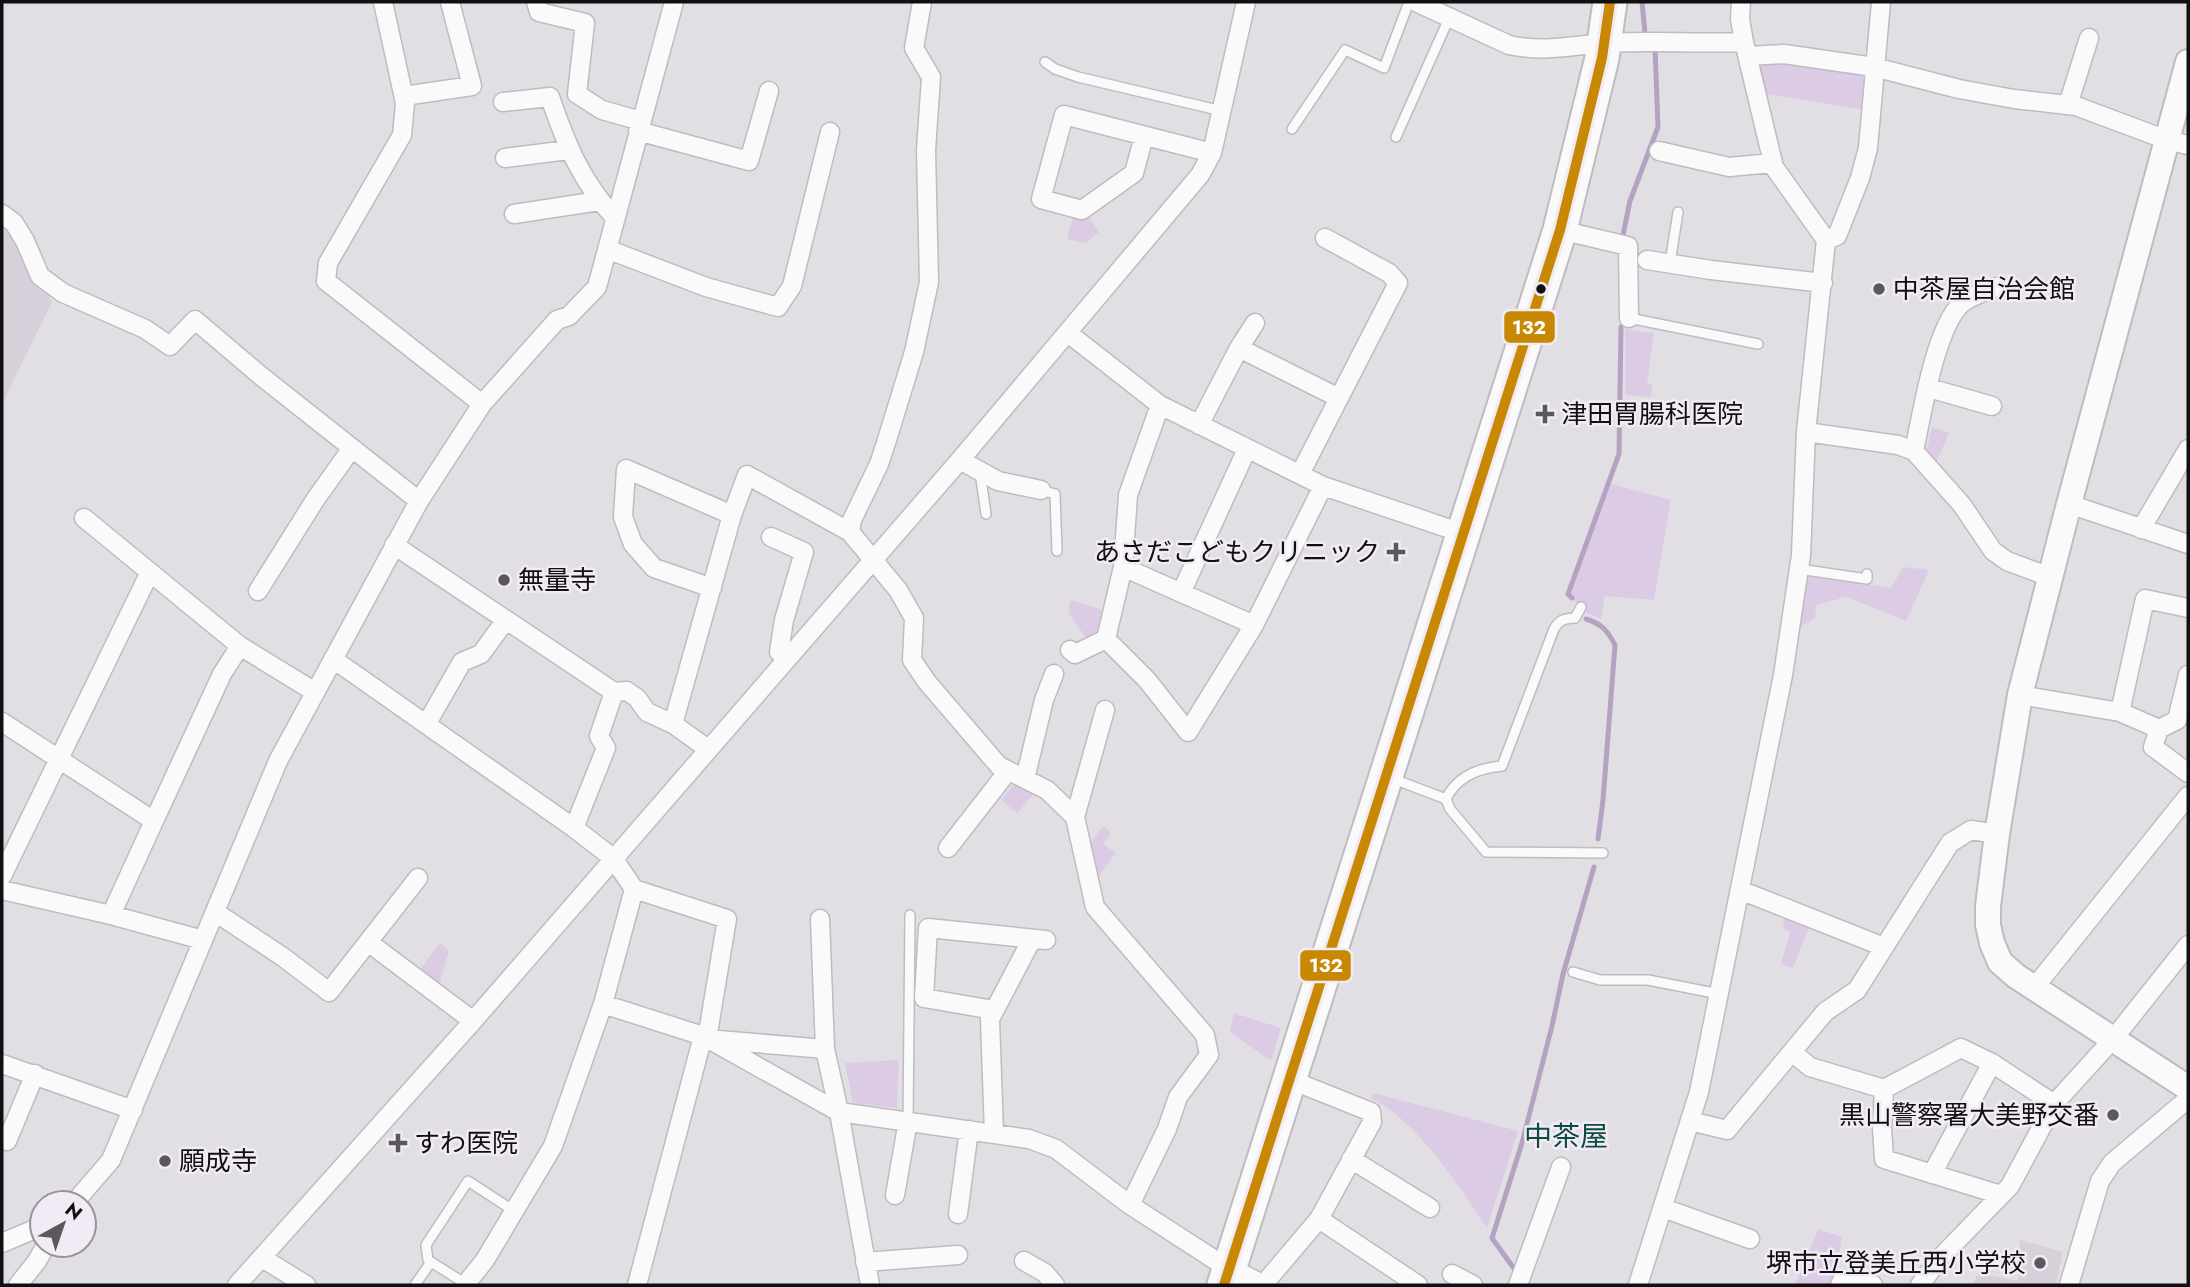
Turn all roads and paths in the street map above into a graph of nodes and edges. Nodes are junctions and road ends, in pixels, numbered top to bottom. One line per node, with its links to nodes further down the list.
1 (383, 2): 20 (street)
2 (450, 2): 20 (street)
3 (536, 2): 24 (street)
4 (674, 2): 24 (street)
5 (922, 2): 75 (street)
6 (1246, 2): 23 (street)
7 (1409, 2): 25 (lane)
8 (1416, 2): 12 (street)
9 (1610, 2): 14 (highway)
10 (1741, 2): 15 (street)
11 (1881, 2): 18 (street)
12 (1450, 16): 14 (street); 28 (lane)
13 (2089, 38): 22 (street)
14 (1605, 43): 15 (street); 40 (highway)
15 (1746, 49): 18 (street); 34 (street)
16 (1045, 62): 23 (lane)
17 (2188, 62): 29 (street)
18 (1874, 67): 22 (street); 42 (street)
19 (769, 91): 24 (street)
20 (404, 96): 55 (street)
21 (503, 102): 30 (street)
22 (2068, 105): 29 (street)
23 (1222, 111): 32 (street)
24 (640, 126): 39 (street)
25 (1292, 129)
26 (830, 132): 43 (street)
27 (1144, 136): 27 (street); 32 (street)
28 (1396, 137)
29 (2178, 142): 70 (street)
30 (568, 150): 33 (street); 35 (street)
31 (1659, 151): 34 (street)
32 (1212, 153): 50 (street)
33 (505, 158)
34 (1772, 163): 42 (street)
35 (599, 201): 38 (street); 39 (street)
36 (1678, 212): 45 (lane)
37 (2, 214): 60 (street)
38 (514, 214)
39 (615, 218): 43 (street)
40 (1560, 230): 48 (street); 76 (highway)
41 (1325, 238): 54 (street)
42 (1826, 240): 46 (street)
43 (607, 249): 55 (street)
44 (1647, 260): 45 (street)
45 (1670, 263): 46 (street)
46 (1823, 283): 59 (street)
47 (1996, 287): 53 (street)
48 (1629, 318): 51 (lane)
49 (1255, 323): 52 (street)
50 (1069, 333): 56 (street); 64 (street)
51 (1758, 344)
52 (1239, 348): 54 (street); 58 (street)
53 (1929, 388): 57 (street); 63 (street)
54 (1339, 398): 66 (street)
55 (481, 404): 69 (street)
56 (1160, 405): 58 (street); 82 (street)
57 (1992, 406)
58 (1199, 425): 61 (street)
59 (1806, 432): 63 (street); 83 (street)
60 (352, 448): 69 (street); 88 (street)
61 (1247, 449): 66 (street); 89 (street)
62 (2188, 449): 74 (street)
63 (1914, 451): 86 (street)
64 (960, 460): 65 (street); 81 (street)
65 (980, 472): 68 (street); 71 (lane)
66 (1300, 474): 67 (street)
67 (1323, 486): 76 (street); 93 (street)
68 (1041, 490): 80 (lane)
69 (419, 501): 79 (street)
70 (2069, 505): 74 (street); 86 (street)
71 (986, 514)
72 (732, 515): 75 (street); 87 (street); 87 (street)
73 (84, 518): 84 (street)
74 (2141, 529): 78 (street)
75 (850, 532): 81 (street)
76 (1465, 534): 114 (highway)
77 (771, 537): 98 (street)
78 (2188, 544)
79 (394, 545): 92 (street); 97 (street)
80 (1057, 551)
81 (872, 559): 98 (street); 112 (street)
82 (1124, 566): 89 (street); 94 (street)
83 (1799, 569): 85 (lane); 129 (street)
84 (150, 572): 95 (street); 111 (street)
85 (1867, 574)
86 (2050, 577): 103 (street)
87 (712, 588): 108 (street)
88 (258, 591)
89 (1181, 593): 93 (street)
90 (1581, 607): 117 (lane)
91 (2188, 608): 105 (street)
92 (505, 621): 102 (street); 107 (street)
93 (1254, 625): 94 (street)
94 (1106, 639): 96 (street)
95 (240, 646): 101 (street); 119 (street)
96 (1070, 650)
97 (333, 659): 101 (street); 107 (street)
98 (786, 659): 110 (street)
99 (1054, 674): 115 (street)
100 (2188, 676): 109 (street)
101 (315, 692): 130 (street)
102 (614, 692): 108 (street); 120 (street)
103 (2020, 695): 105 (street); 121 (street)
104 (1105, 710): 118 (street)
105 (2120, 712): 109 (street)
106 (2, 722): 111 (street)
107 (427, 723): 120 (street)
108 (673, 724): 110 (street)
109 (2159, 729): 113 (street)
110 (708, 749): 124 (street)
111 (59, 760): 119 (street); 125 (street)
112 (1009, 771): 115 (street); 122 (street)
113 (2188, 773)
114 (1386, 776): 117 (lane); 151 (highway)
115 (1025, 779): 118 (street)
116 (2188, 796): 139 (street)
117 (1447, 799): 123 (lane)
118 (1075, 817): 169 (street)
119 (154, 821): 131 (street)
120 (574, 828): 124 (street)
121 (1997, 834): 137 (street); 139 (street)
122 (948, 848)
123 (1604, 853)
124 (613, 859): 127 (street); 143 (street)
125 (2, 876)
126 (418, 878): 135 (street)
127 (634, 889): 141 (street); 144 (street)
128 (2, 890): 131 (street)
129 (1740, 890): 137 (street); 140 (street)
130 (215, 912): 134 (street); 135 (street)
131 (111, 915): 134 (street)
132 (910, 915): 158 (lane)
133 (820, 919): 146 (street)
134 (204, 940): 156 (street)
135 (368, 942): 143 (street)
136 (2188, 945): 145 (street)
137 (1884, 947): 147 (street)
138 (1573, 972): 140 (lane)
139 (2034, 988): 145 (street)
140 (1719, 994): 159 (street)
141 (603, 1004): 144 (street); 172 (street)
142 (995, 1010): 142 (street); 161 (street)
143 (473, 1021): 179 (street)
144 (705, 1037): 146 (street); 157 (street); 191 (street)
145 (2115, 1038): 152 (street); 155 (street)
146 (824, 1049): 157 (street)
147 (1792, 1052): 153 (street); 159 (street)
148 (1992, 1063): 153 (street); 155 (street); 165 (street)
149 (2, 1064): 150 (street)
150 (35, 1074): 156 (street); 162 (street)
151 (1291, 1080): 163 (street); 185 (highway)
152 (2188, 1088)
153 (1884, 1089): 165 (street)
154 (2188, 1099): 202 (street)
155 (2054, 1104): 168 (street)
156 (133, 1110): 166 (street)
157 (839, 1112): 158 (street); 183 (street)
158 (908, 1121): 160 (street); 167 (street)
159 (1690, 1121): 171 (street)
160 (969, 1130): 161 (street); 173 (street)
161 (994, 1134): 169 (street)
162 (7, 1141)
163 (1351, 1159): 170 (street); 174 (street)
164 (1561, 1167): 197 (street)
165 (1932, 1174): 168 (street)
166 (86, 1189)
167 (895, 1195)
168 (2001, 1195): 201 (street)
169 (1130, 1205): 185 (street)
170 (1430, 1208)
171 (1663, 1208): 176 (street); 198 (street)
172 (514, 1211): 182 (lane); 186 (street)
173 (958, 1214)
174 (1319, 1219): 194 (street); 195 (street)
175 (28, 1232): 177 (street)
176 (1750, 1239)
177 (2, 1243)
178 (958, 1255): 183 (street)
179 (262, 1258): 188 (street); 189 (street)
180 (38, 1259): 187 (street)
181 (1024, 1261): 193 (street)
182 (431, 1262): 186 (lane); 190 (lane)
183 (865, 1262): 192 (street)
184 (1452, 1274): 196 (street)
185 (1226, 1277): 194 (street)
186 (465, 1284)
187 (18, 1285)
188 (237, 1285)
189 (306, 1285)
190 (415, 1285)
191 (637, 1285)
192 (870, 1285)
193 (1055, 1285)
194 (1263, 1285)
195 (1418, 1285)
196 (1473, 1285)
197 (1518, 1285)
198 (1638, 1285)
199 (1840, 1285): 200 (street)
200 (1873, 1285)
201 (1920, 1285)
202 (2069, 1285)

